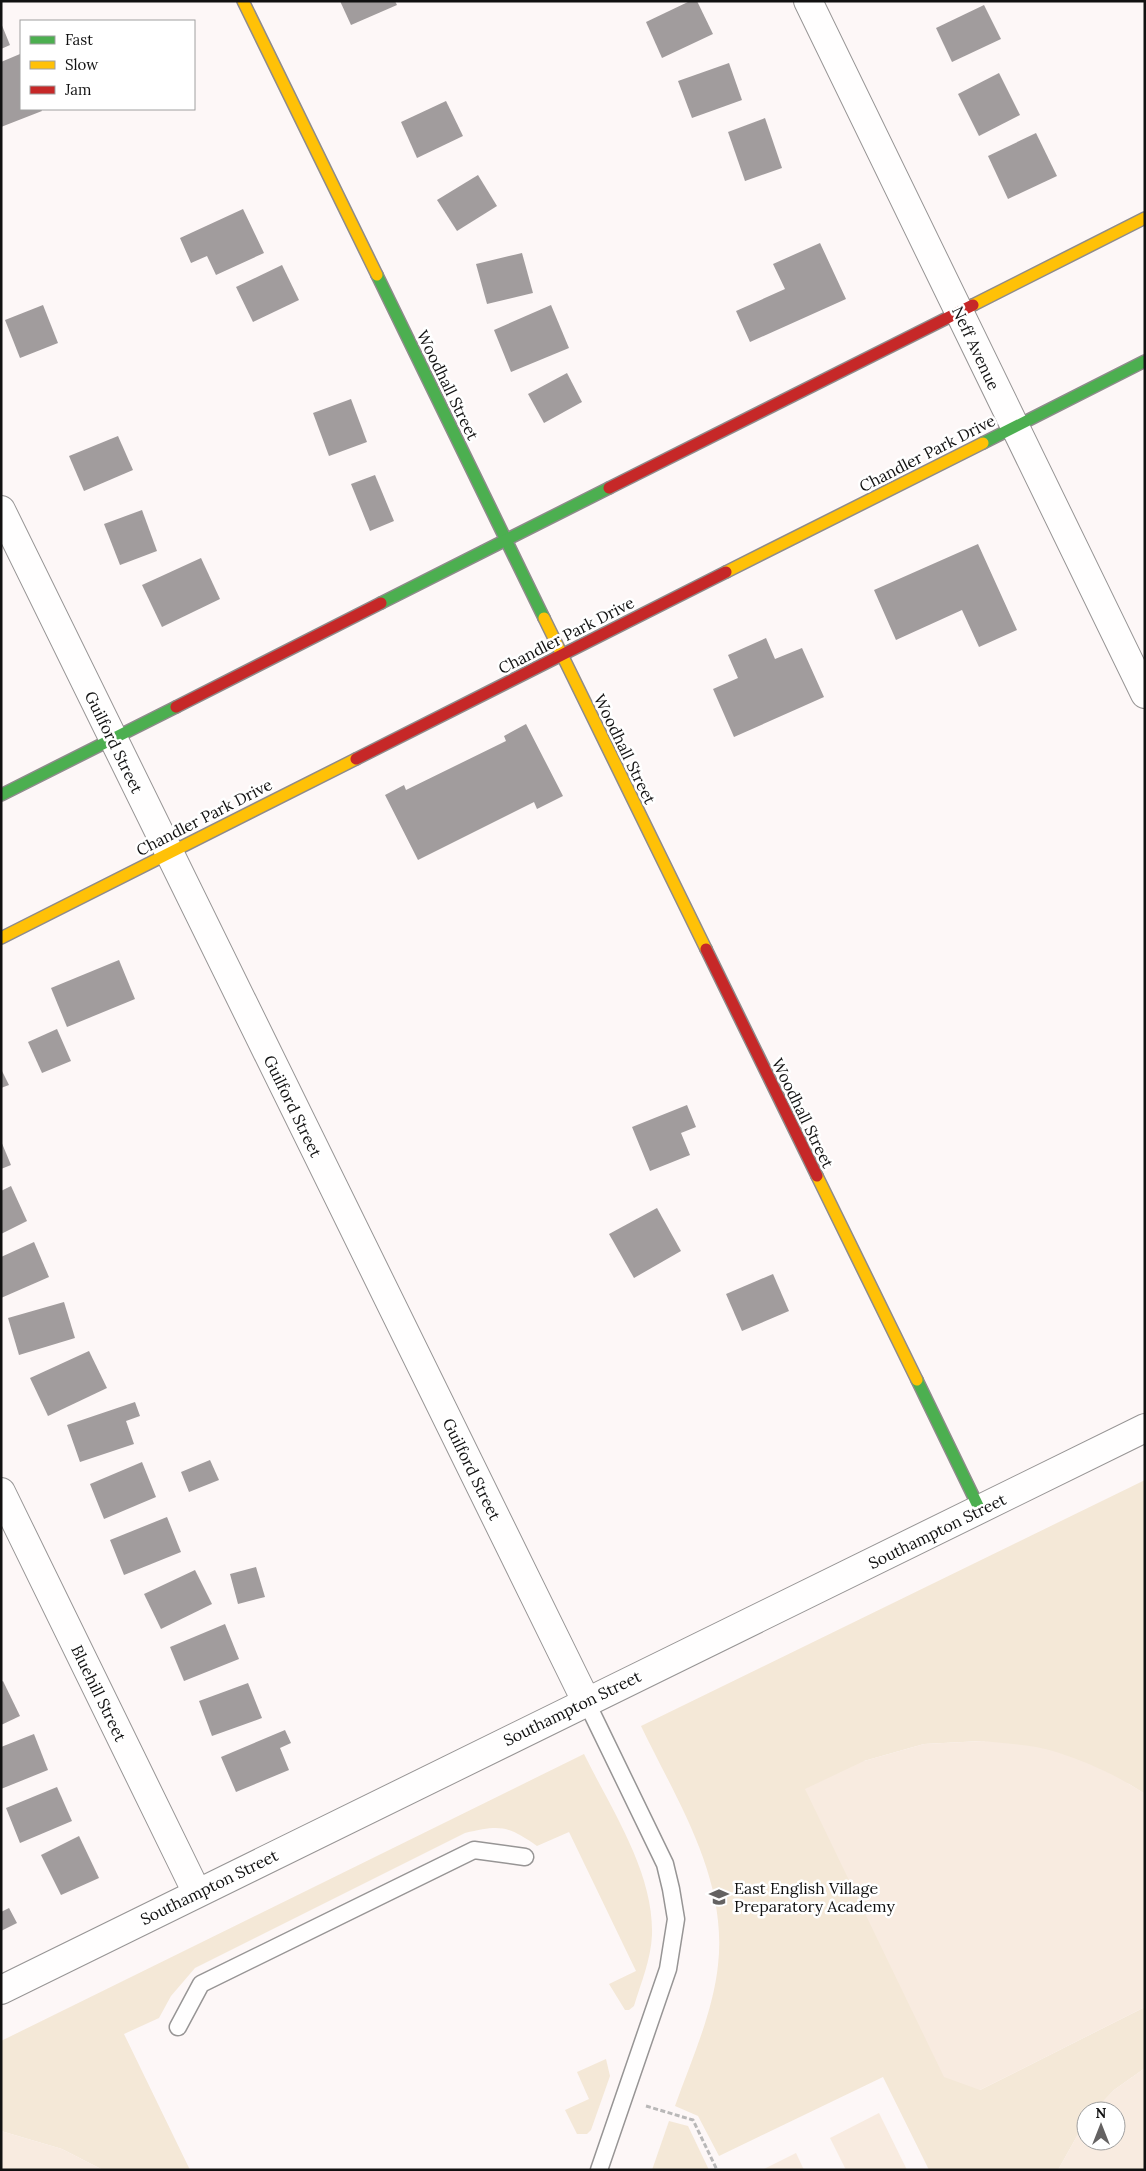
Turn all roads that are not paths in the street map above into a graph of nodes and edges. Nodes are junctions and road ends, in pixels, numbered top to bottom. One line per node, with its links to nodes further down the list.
1 (243, 1): 8 (street, Woodhall Street)
2 (808, 1): 4 (street, Neff Avenue)
3 (1145, 218): 4 (street)
4 (960, 312): 6 (street, Neff Avenue); 8 (street)
5 (1145, 361): 6 (street, Chandler Park Drive)
6 (1014, 427): 9 (street, Chandler Park Drive); 10 (street, Neff Avenue)
7 (1, 510): 11 (street, Guilford Street)
8 (505, 541): 9 (street, Woodhall Street); 11 (street)
9 (561, 656): 13 (street, Chandler Park Drive); 17 (street, Woodhall Street)
10 (1145, 694)
11 (113, 738): 12 (street); 13 (street, Guilford Street)
12 (1, 795)
13 (168, 854): 14 (street, Chandler Park Drive); 18 (street, Guilford Street)
14 (1, 938)
15 (1145, 1428): 17 (street, Southampton Street)
16 (1, 1492): 20 (street, Bluehill Street)
17 (980, 1510): 18 (street, Southampton Street)
18 (586, 1701): 20 (street, Southampton Street); 23 (lane)
19 (525, 1857): 22 (lane)
20 (197, 1893): 21 (street, Southampton Street)
21 (1, 1990)
22 (178, 2027)
23 (599, 2170)

